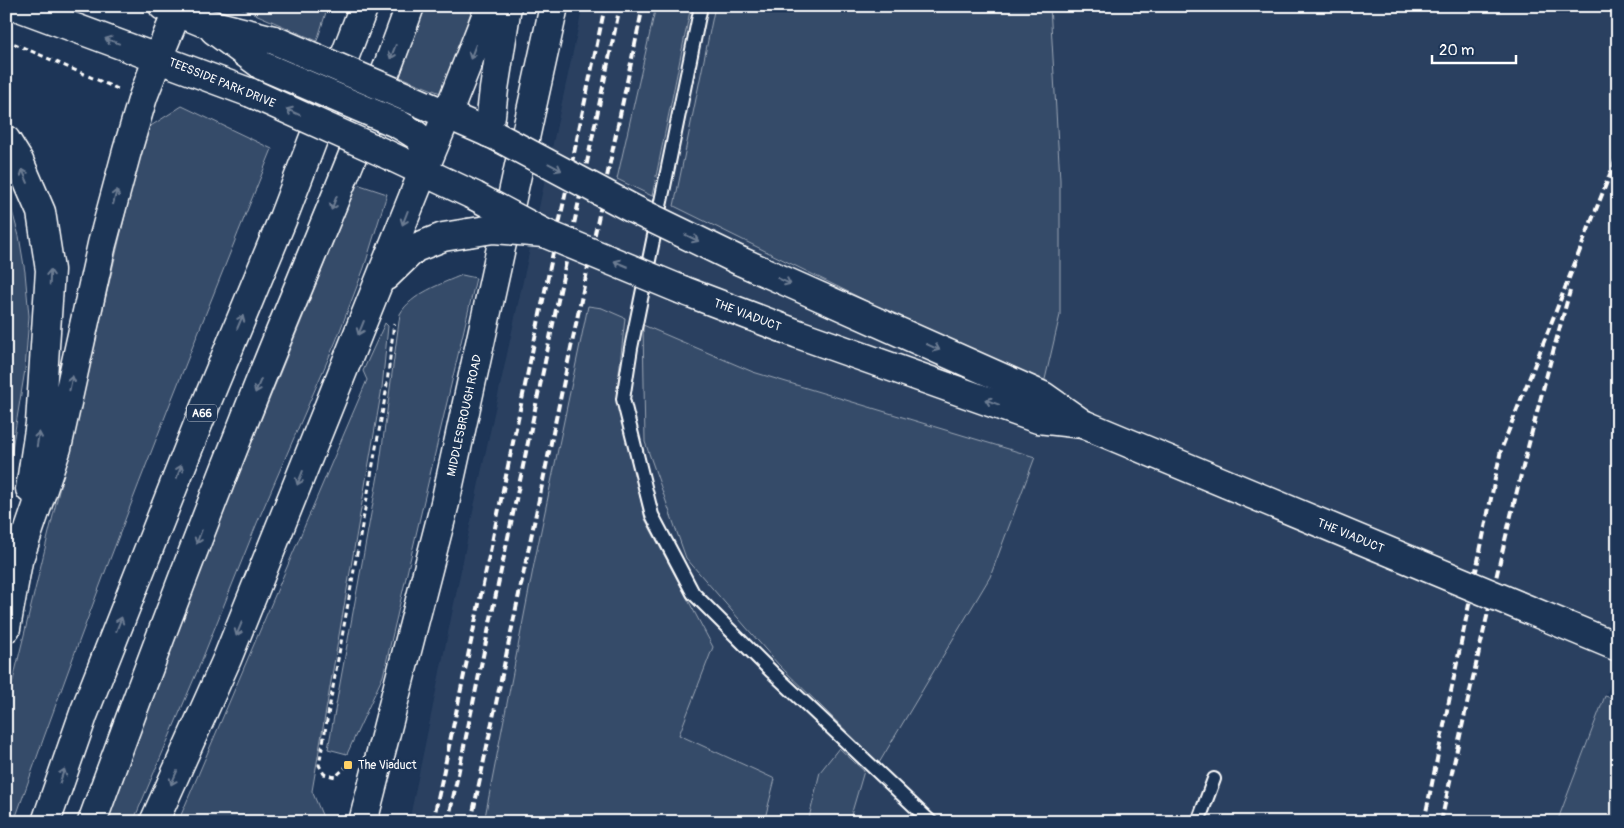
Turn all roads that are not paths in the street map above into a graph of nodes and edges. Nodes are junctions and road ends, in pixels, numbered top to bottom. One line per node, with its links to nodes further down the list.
1 (16, 6): 10 (main road, TEESSIDE PARK DRIVE, one-way to 1)
2 (364, 6): 22 (main road, A66, one-way to 2)
3 (410, 6): 23 (main road, one-way to 23)
4 (490, 6): 11 (main road, one-way to 11)
5 (507, 6): 12 (main road)
6 (554, 6): 25 (main road, MIDDLESBROUGH ROAD)
7 (701, 6): 26 (lane)
8 (173, 8): 9 (main road); 10 (main road)
9 (202, 22): 11 (main road, bridge); 14 (main road, bridge)
10 (158, 58): 14 (main road, TEESSIDE PARK DRIVE, one-way to 10, bridge); 18 (main road, one-way to 10)
11 (447, 115): 12 (main road, THE VIADUCT); 14 (main road)
12 (493, 134): 17 (main road, THE VIADUCT, one-way to 17, bridge)
13 (6, 140): 18 (main road, one-way to 13)
14 (423, 172): 15 (main road, THE VIADUCT, bridge); 16 (main road, one-way to 16)
15 (544, 232): 16 (main road, bridge); 17 (main road, THE VIADUCT, one-way to 15, bridge)
16 (380, 282): 24 (main road, one-way to 24)
17 (1083, 424): 20 (main road, THE VIADUCT, bridge)
18 (20, 556): 19 (main road)
19 (6, 628)
20 (1618, 647)
21 (1214, 779): 27 (lane)
22 (46, 822)
23 (92, 822)
24 (154, 822)
25 (363, 822)
26 (931, 822)
27 (1198, 822)

